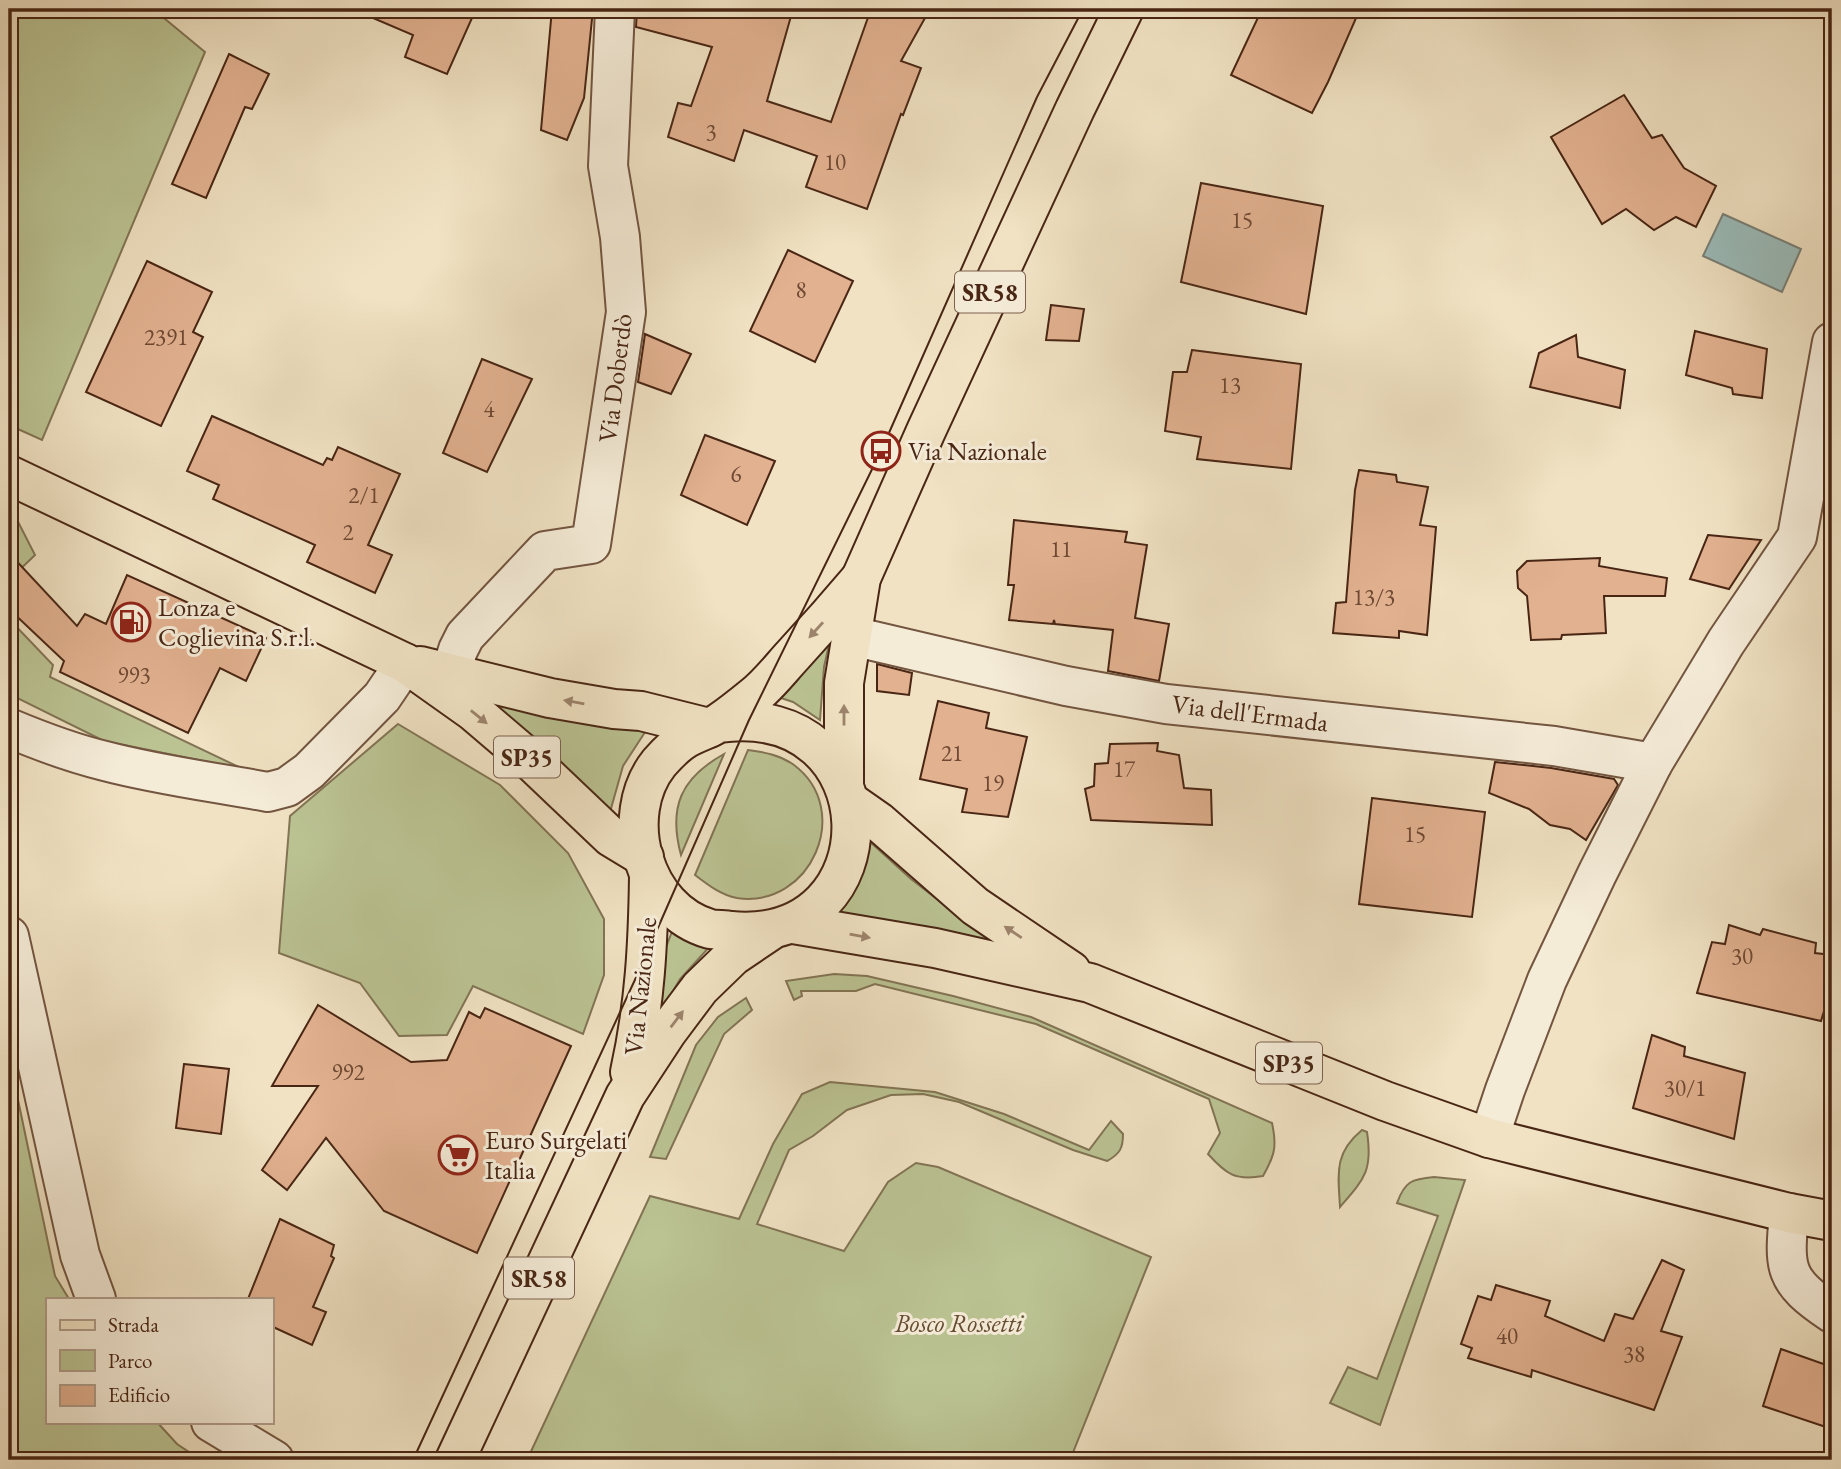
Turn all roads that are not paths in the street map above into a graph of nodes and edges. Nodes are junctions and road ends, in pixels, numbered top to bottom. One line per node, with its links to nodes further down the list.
1 (615, 9): 8 (street, Via Doberdò)
2 (1125, 9): 5 (main road, Via Nazionale / SR58)
3 (1832, 342): 11 (street)
4 (9, 475): 7 (main road, SP35)
5 (861, 578): 6 (main road, Via Nazionale / SR58); 9 (main road, Via Nazionale / SR58, one-way to 9)
6 (852, 636): 11 (street, Via dell'Ermada); 12 (main road, Via Nazionale / SR58, one-way to 6)
7 (405, 663): 8 (main road, SP35); 10 (street); 13 (main road, SP35, one-way to 13)
8 (451, 673): 9 (main road, SP35, one-way to 8)
9 (714, 725): 12 (main road, Via Nazionale / SR58); 13 (main road, Via Nazionale / SR58)
10 (9, 728)
11 (1653, 763): 18 (street)
12 (846, 792): 14 (main road, Via Nazionale / SR58); 16 (main road, SP35, one-way to 12)
13 (647, 867): 14 (main road, Via Nazionale / SR58); 17 (main road, Via Nazionale / SR58)
14 (782, 927): 16 (main road, SP35, one-way to 16); 17 (main road, Via Nazionale / SR58, one-way to 14)
15 (9, 936): 21 (street)
16 (1090, 984): 18 (main road, SP35)
17 (625, 1096): 25 (main road, Via Nazionale / SR58)
18 (1489, 1138): 19 (main road, SP35)
19 (1789, 1213): 20 (main road, SP35); 22 (street)
20 (1832, 1221)
21 (96, 1298)
22 (1832, 1313)
23 (214, 1424): 24 (street)
24 (274, 1460)
25 (455, 1460)

